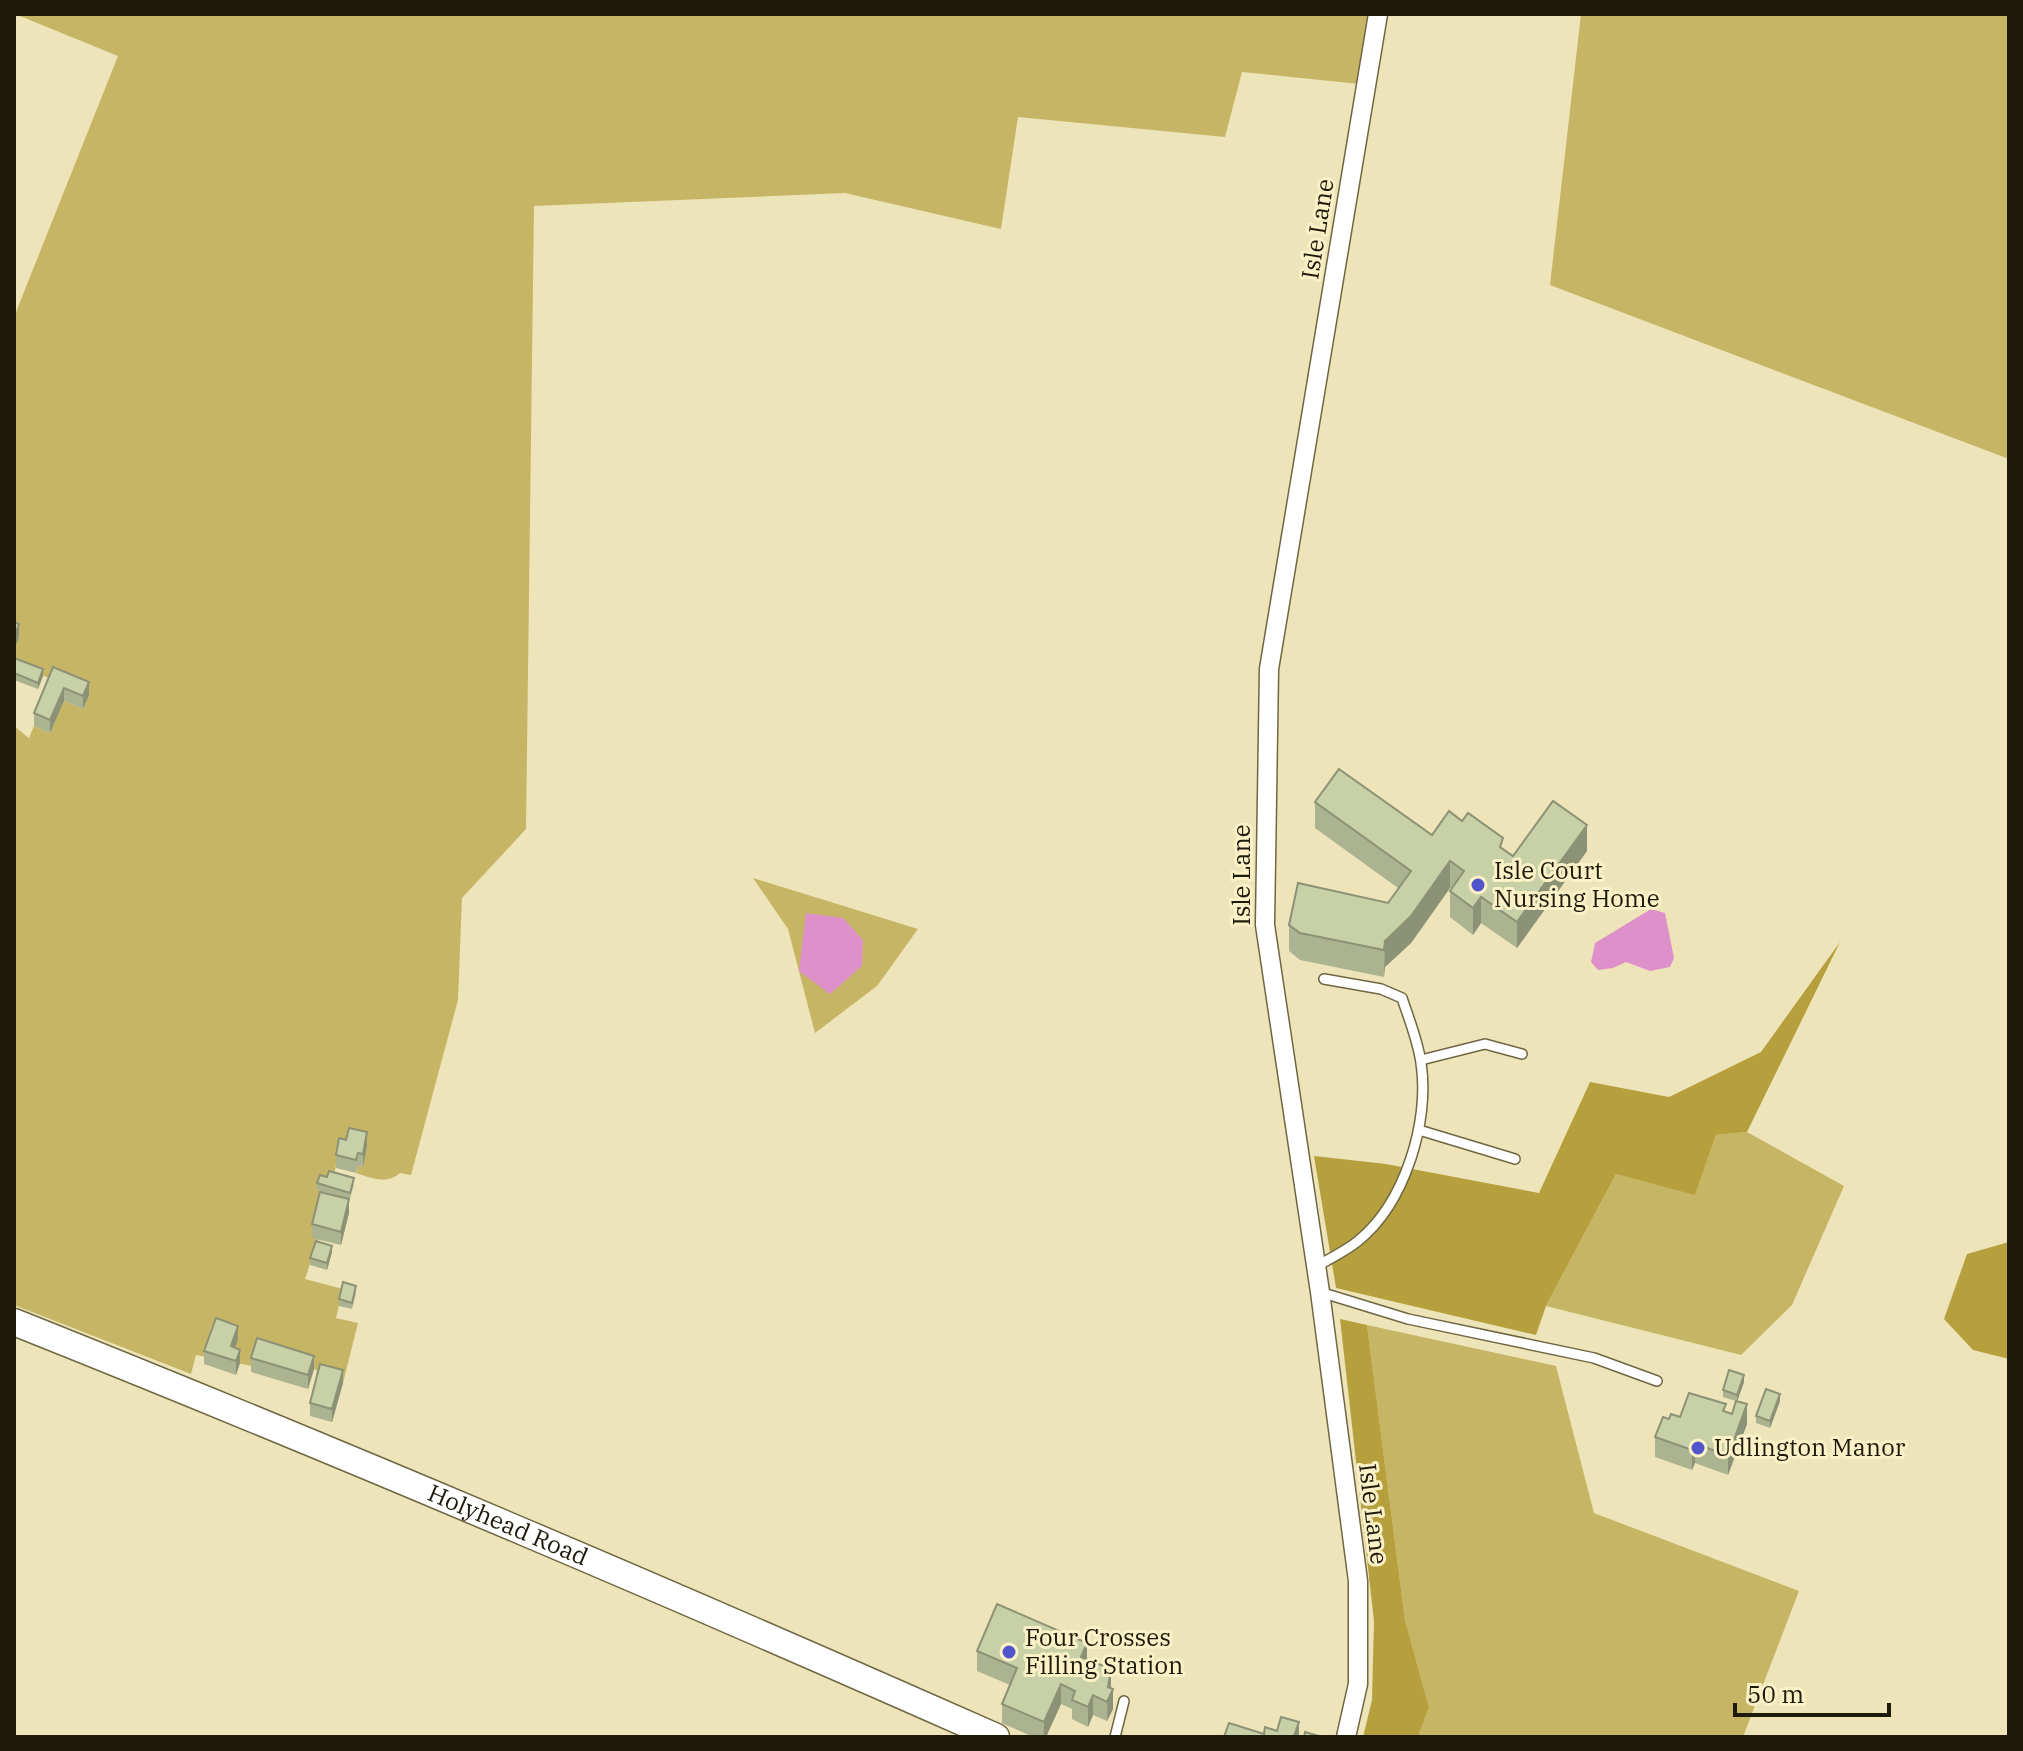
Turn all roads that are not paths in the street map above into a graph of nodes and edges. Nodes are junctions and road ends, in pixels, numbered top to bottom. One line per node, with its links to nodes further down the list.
1 (1378, 14): 7 (street, Isle Lane)
2 (1324, 979): 4 (lane)
3 (1522, 1054): 4 (lane)
4 (1421, 1060): 5 (lane)
5 (1419, 1130): 6 (lane); 7 (lane)
6 (1515, 1159)
7 (1316, 1267): 8 (street, Isle Lane)
8 (1320, 1292): 10 (lane); 14 (street, Isle Lane)
9 (14, 1322): 12 (main road, Holyhead Road)
10 (1657, 1381)
11 (1124, 1701): 13 (lane)
12 (996, 1737)
13 (1115, 1737)
14 (1346, 1737)

